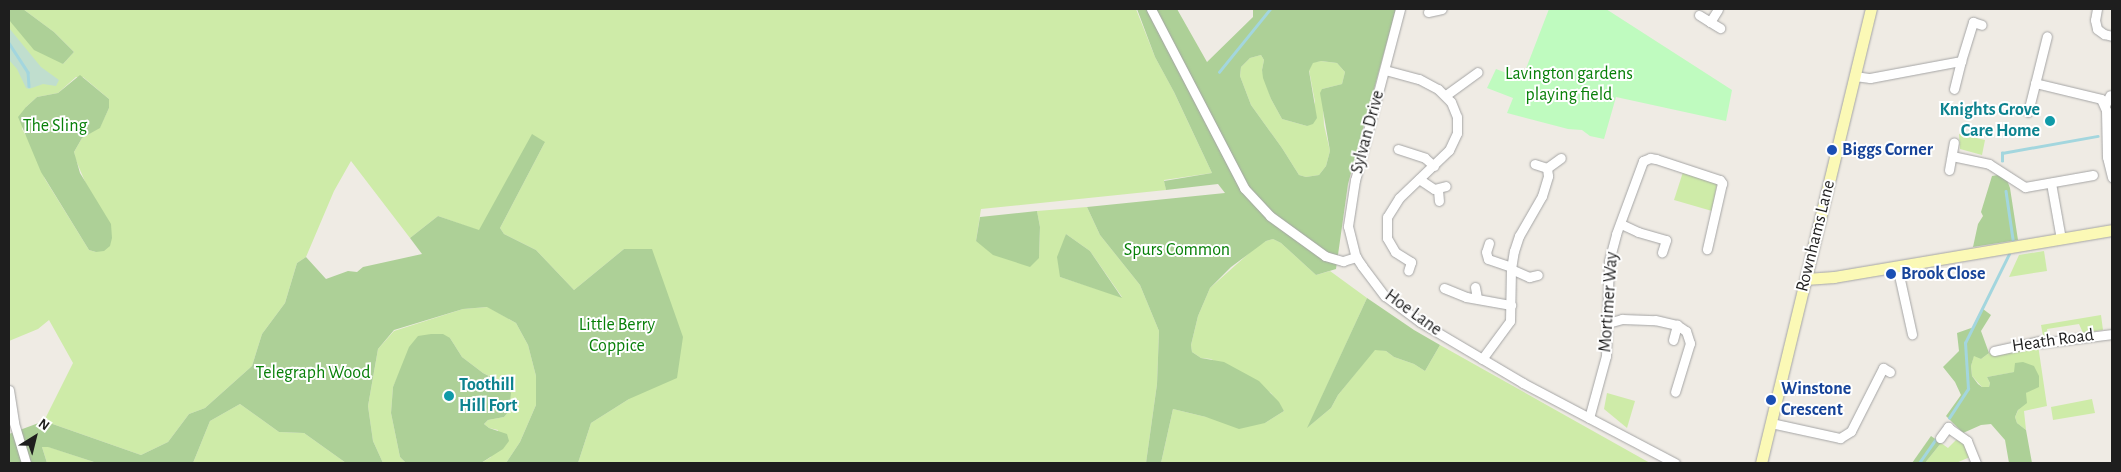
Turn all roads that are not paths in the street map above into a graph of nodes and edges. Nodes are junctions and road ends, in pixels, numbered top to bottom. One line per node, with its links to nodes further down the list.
1 (1151, 9): 45 (street)
2 (1400, 9): 16 (street, Sylvan Drive)
3 (1442, 9): 7 (street); 9 (street)
4 (1718, 9): 10 (street)
5 (1871, 9): 18 (street, Rownhams Lane)
6 (2098, 9): 14 (street)
7 (1428, 12)
8 (1699, 15): 10 (street)
9 (1449, 17)
10 (1710, 22): 12 (street)
11 (1982, 25): 15 (street)
12 (1720, 28)
13 (2047, 36): 19 (street)
14 (2112, 36)
15 (1961, 61): 18 (street); 20 (street)
16 (1385, 70): 21 (street); 45 (street, Sylvan Drive)
17 (1478, 72): 21 (street)
18 (1855, 76): 49 (street, Rownhams Lane)
19 (2035, 83): 23 (street); 24 (street)
20 (1954, 89)
21 (1446, 95): 30 (street)
22 (2110, 95): 23 (street)
23 (2105, 105): 34 (street)
24 (2028, 112)
25 (1954, 142): 27 (street)
26 (1398, 149): 30 (street)
27 (1952, 156): 32 (street); 36 (street)
28 (1561, 158): 31 (street)
29 (1535, 164): 31 (street)
30 (1434, 166): 35 (street)
31 (1547, 168): 47 (street)
32 (1949, 170)
33 (2094, 175): 36 (street)
34 (2112, 177)
35 (1419, 179): 37 (street); 44 (street)
36 (2051, 183): 40 (street)
37 (1439, 201)
38 (1621, 224): 42 (street, Mortimer Way); 43 (street); 54 (street, Mortimer Way)
39 (2112, 230): 40 (street)
40 (2061, 238): 46 (street)
41 (1489, 243): 47 (street)
42 (1707, 249)
43 (1662, 252)
44 (1416, 254)
45 (1356, 257): 60 (street, Hoe Lane)
46 (1897, 266): 49 (street); 56 (street)
47 (1511, 268): 48 (street); 53 (street)
48 (1538, 275)
49 (1806, 279): 65 (street, Rownhams Lane)
50 (1475, 286): 52 (street)
51 (1444, 288): 52 (street)
52 (1477, 298): 53 (street)
53 (1511, 305): 60 (street)
54 (1608, 323): 55 (street); 64 (street, Mortimer Way)
55 (1677, 325): 58 (street); 63 (street)
56 (1912, 334)
57 (2112, 334): 59 (street, Heath Road)
58 (1673, 340)
59 (1994, 350)
60 (1482, 359): 64 (street, Hoe Lane)
61 (1883, 368): 65 (street)
62 (9, 390): 67 (street)
63 (1675, 392)
64 (1589, 418): 68 (street, Hoe Lane)
65 (1771, 422): 69 (street, Rownhams Lane)
66 (1940, 438): 70 (street)
67 (26, 463)
68 (1675, 463)
69 (1761, 463)
70 (1976, 463)

